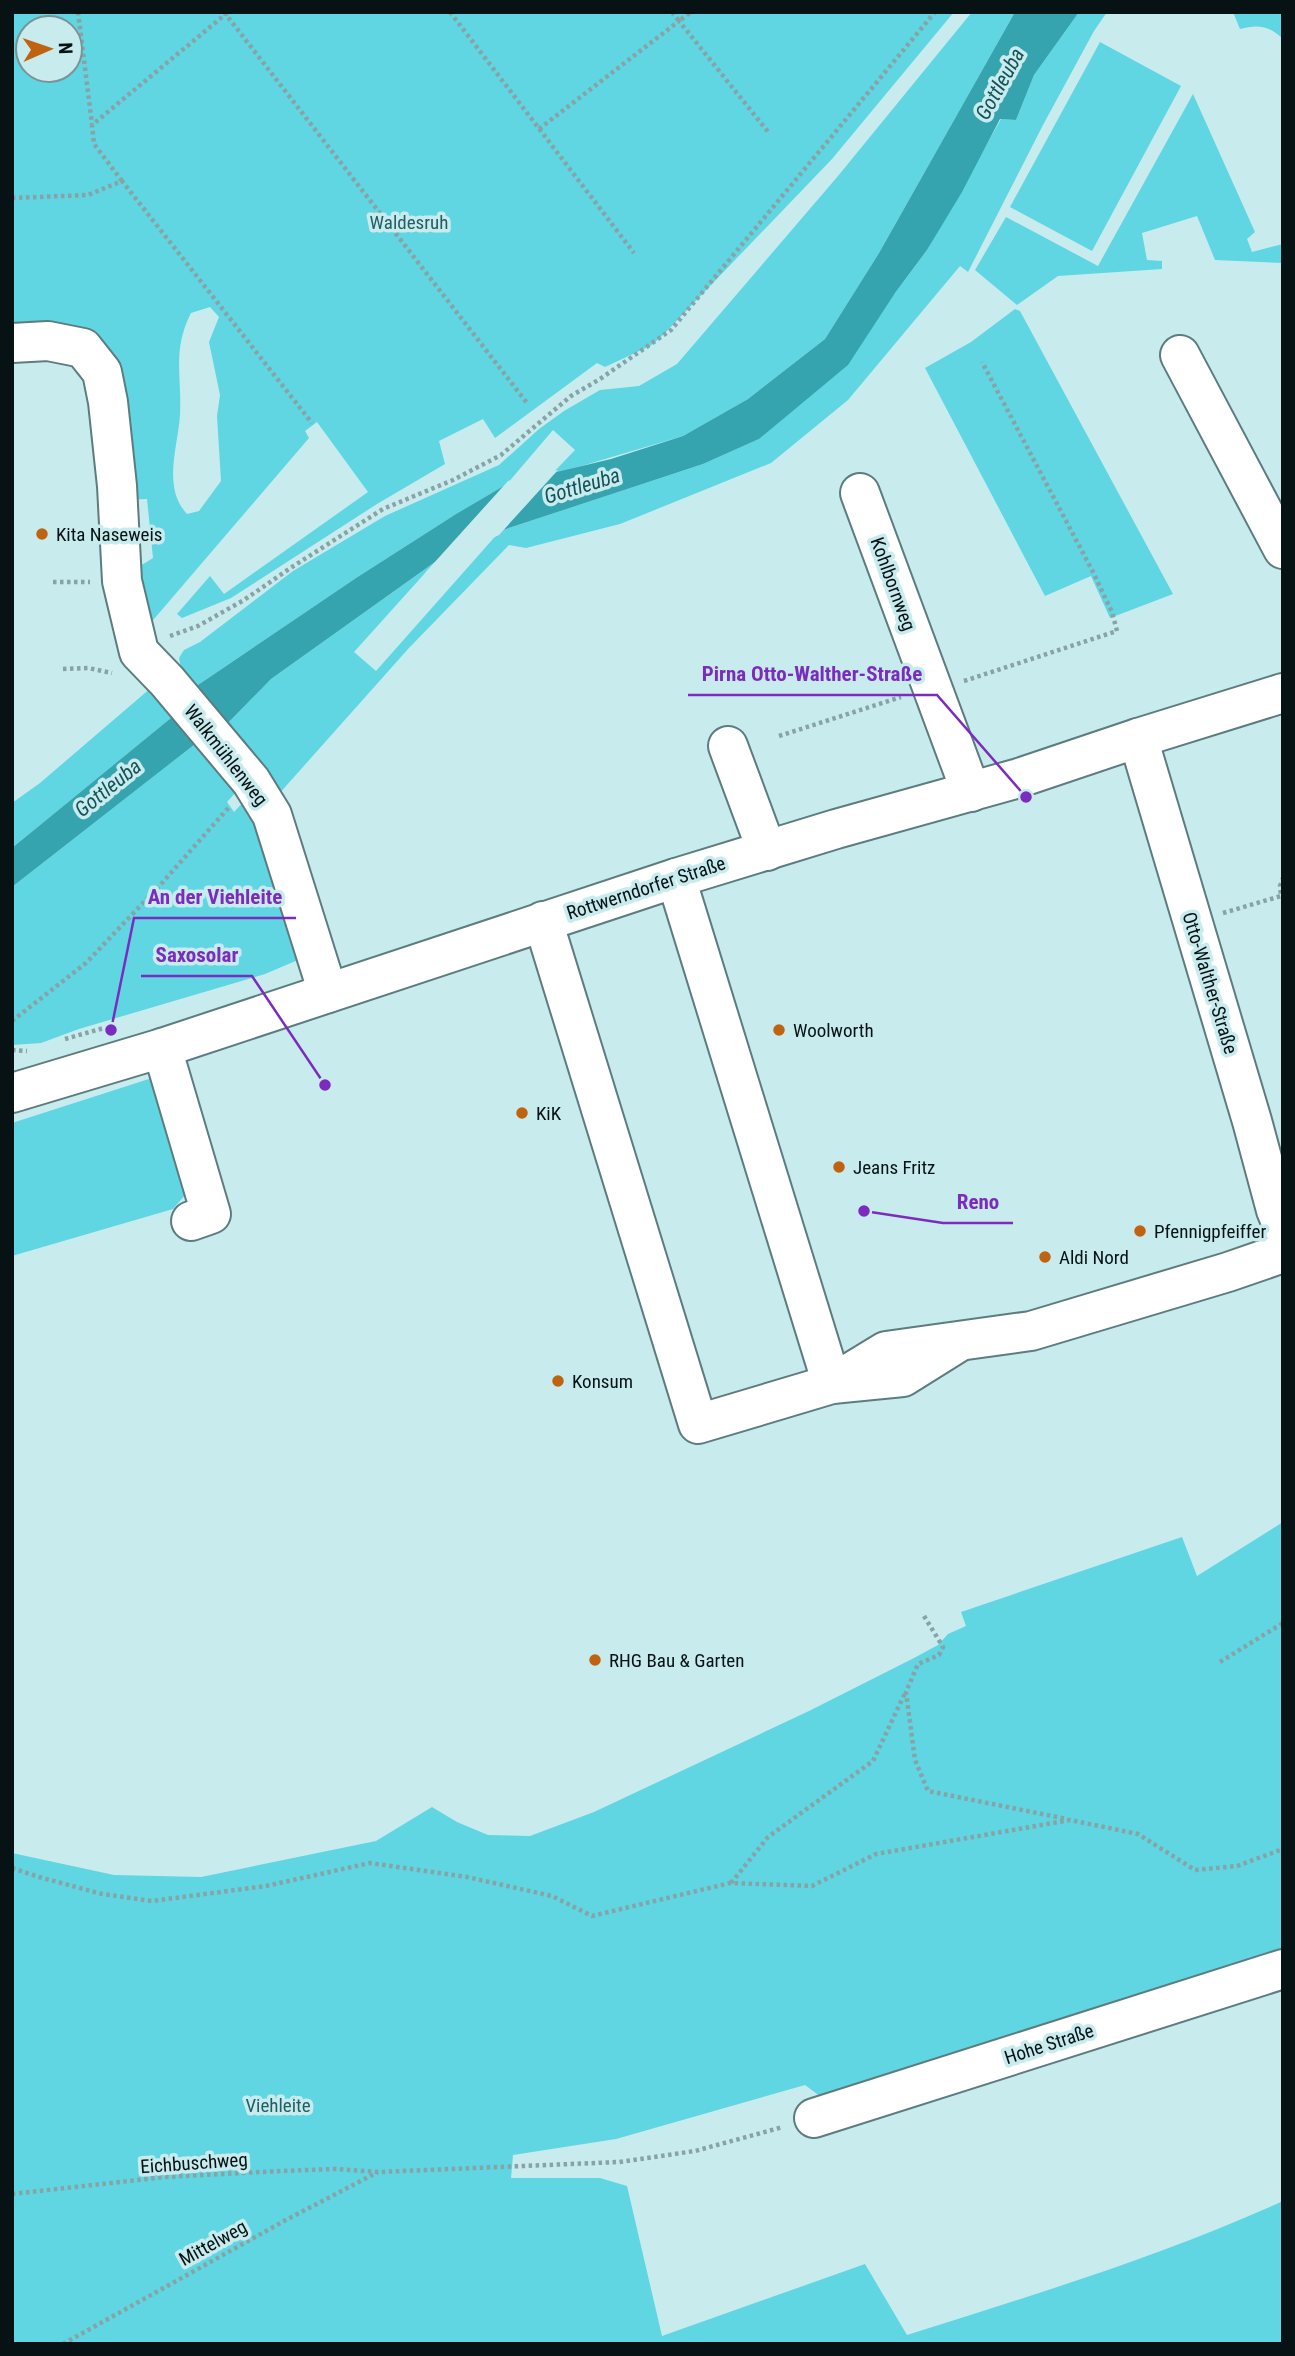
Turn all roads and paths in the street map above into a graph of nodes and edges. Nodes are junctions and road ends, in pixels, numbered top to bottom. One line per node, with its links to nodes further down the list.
1 (78, 12): 8 (path)
2 (450, 12): 9 (path)
3 (672, 12): 7 (path)
4 (691, 12): 7 (path)
5 (935, 12): 21 (path)
6 (225, 13): 8 (path); 17 (path)
7 (679, 21): 9 (path); 10 (path)
8 (92, 125): 11 (path)
9 (539, 129): 13 (path)
10 (769, 134)
11 (122, 181): 12 (path); 18 (path)
12 (12, 198)
13 (634, 253)
14 (12, 344): 21 (street)
15 (1180, 355): 20 (street)
16 (982, 362): 23 (path)
17 (527, 403)
18 (312, 423)
19 (860, 493): 23 (street, Kohlbornweg)
20 (1283, 549)
21 (126, 663): 22 (path); 28 (street, Walkmühlenweg)
22 (63, 669)
23 (932, 689): 25 (path); 29 (street, Kohlbornweg)
24 (1283, 693): 26 (street, Rottwerndorfer Straße)
25 (779, 736)
26 (1138, 737): 29 (street, Rottwerndorfer Straße); 35 (street, Otto-Walther-Straße)
27 (728, 747): 30 (street)
28 (241, 769): 36 (street, Walkmühlenweg); 37 (path)
29 (971, 792): 30 (street, Rottwerndorfer Straße)
30 (767, 850): 31 (street, Rottwerndorfer Straße)
31 (676, 878): 34 (street, Rottwerndorfer Straße); 43 (street)
32 (1283, 878): 33 (path)
33 (1282, 899): 35 (path)
34 (543, 921): 36 (street, Rottwerndorfer Straße); 43 (street)
35 (1192, 922): 41 (street, Otto-Walther-Straße)
36 (328, 993): 38 (street, Rottwerndorfer Straße)
37 (12, 1021)
38 (162, 1048): 39 (street, Rottwerndorfer Straße); 40 (street)
39 (12, 1093)
40 (191, 1221)
41 (1283, 1227)
42 (1283, 1253): 43 (street)
43 (832, 1384)
44 (924, 1616): 47 (path)
45 (1283, 1623): 46 (path)
46 (1220, 1662)
47 (906, 1692): 48 (path); 51 (path)
48 (1070, 1820): 49 (path); 51 (path)
49 (1283, 1849)
50 (12, 1868): 51 (path)
51 (730, 1884)
52 (1283, 1969): 53 (street, Hohe Straße)
53 (814, 2118): 54 (path, Eichbuschweg)
54 (379, 2172): 55 (path, Eichbuschweg); 56 (path, Mittelweg)
55 (12, 2194)
56 (63, 2344)

